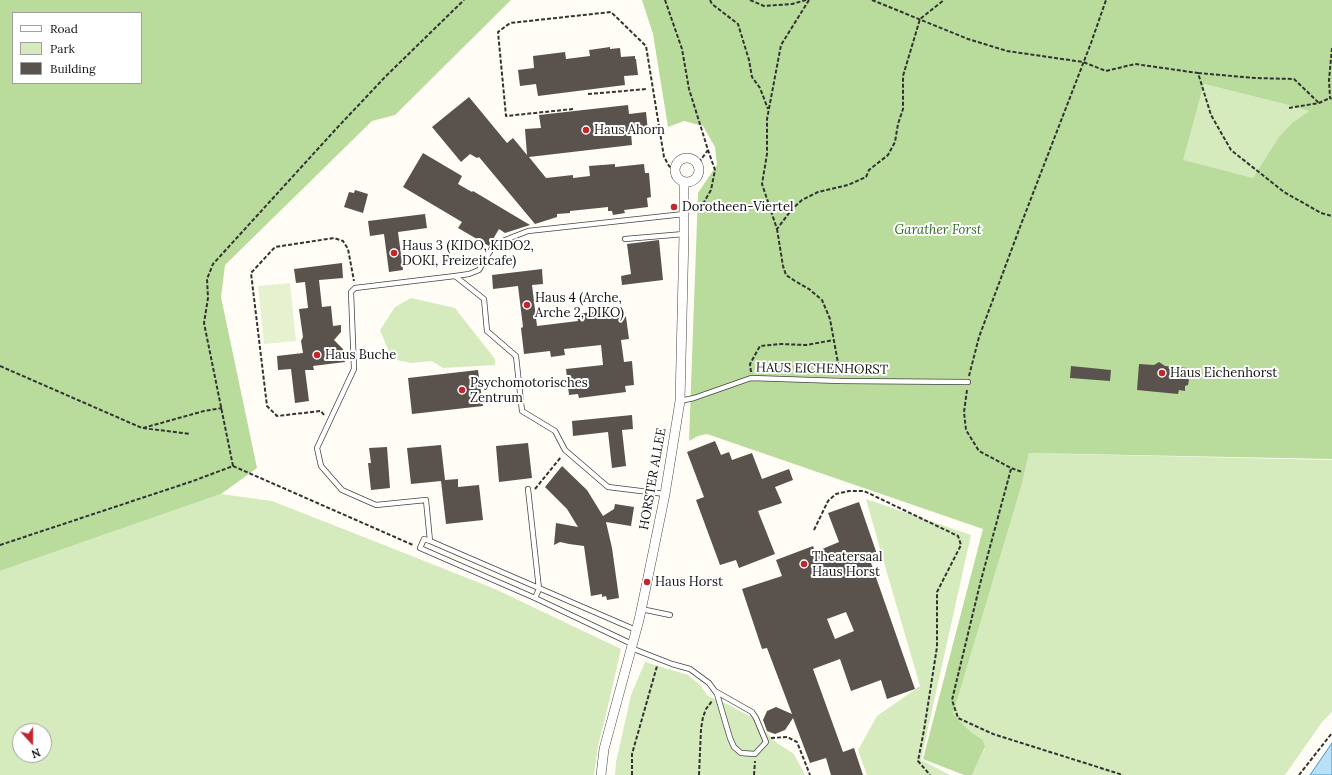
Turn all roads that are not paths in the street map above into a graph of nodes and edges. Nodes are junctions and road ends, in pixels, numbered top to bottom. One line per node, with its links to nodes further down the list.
1 (684, 182): 1 (street); 2 (street, HORSTER ALLEE)
2 (684, 214): 3 (street, HORSTER ALLEE); 5 (lane)
3 (684, 234): 4 (lane); 7 (street, HORSTER ALLEE)
4 (625, 239)
5 (456, 276): 9 (lane); 10 (lane)
6 (968, 382): 7 (lane, HAUS EICHENHORST)
7 (680, 401): 9 (street, HORSTER ALLEE)
8 (528, 489): 11 (lane)
9 (665, 494): 13 (street, HORSTER ALLEE)
10 (430, 542): 11 (lane); 12 (lane)
11 (539, 589): 12 (lane); 15 (lane)
12 (535, 598): 16 (lane)
13 (641, 609): 14 (lane); 15 (street, HORSTER ALLEE)
14 (670, 615)
15 (636, 630): 16 (street, HORSTER ALLEE)
16 (632, 646): 17 (lane); 18 (street, HORSTER ALLEE)
17 (716, 693): 17 (lane)
18 (601, 775)

